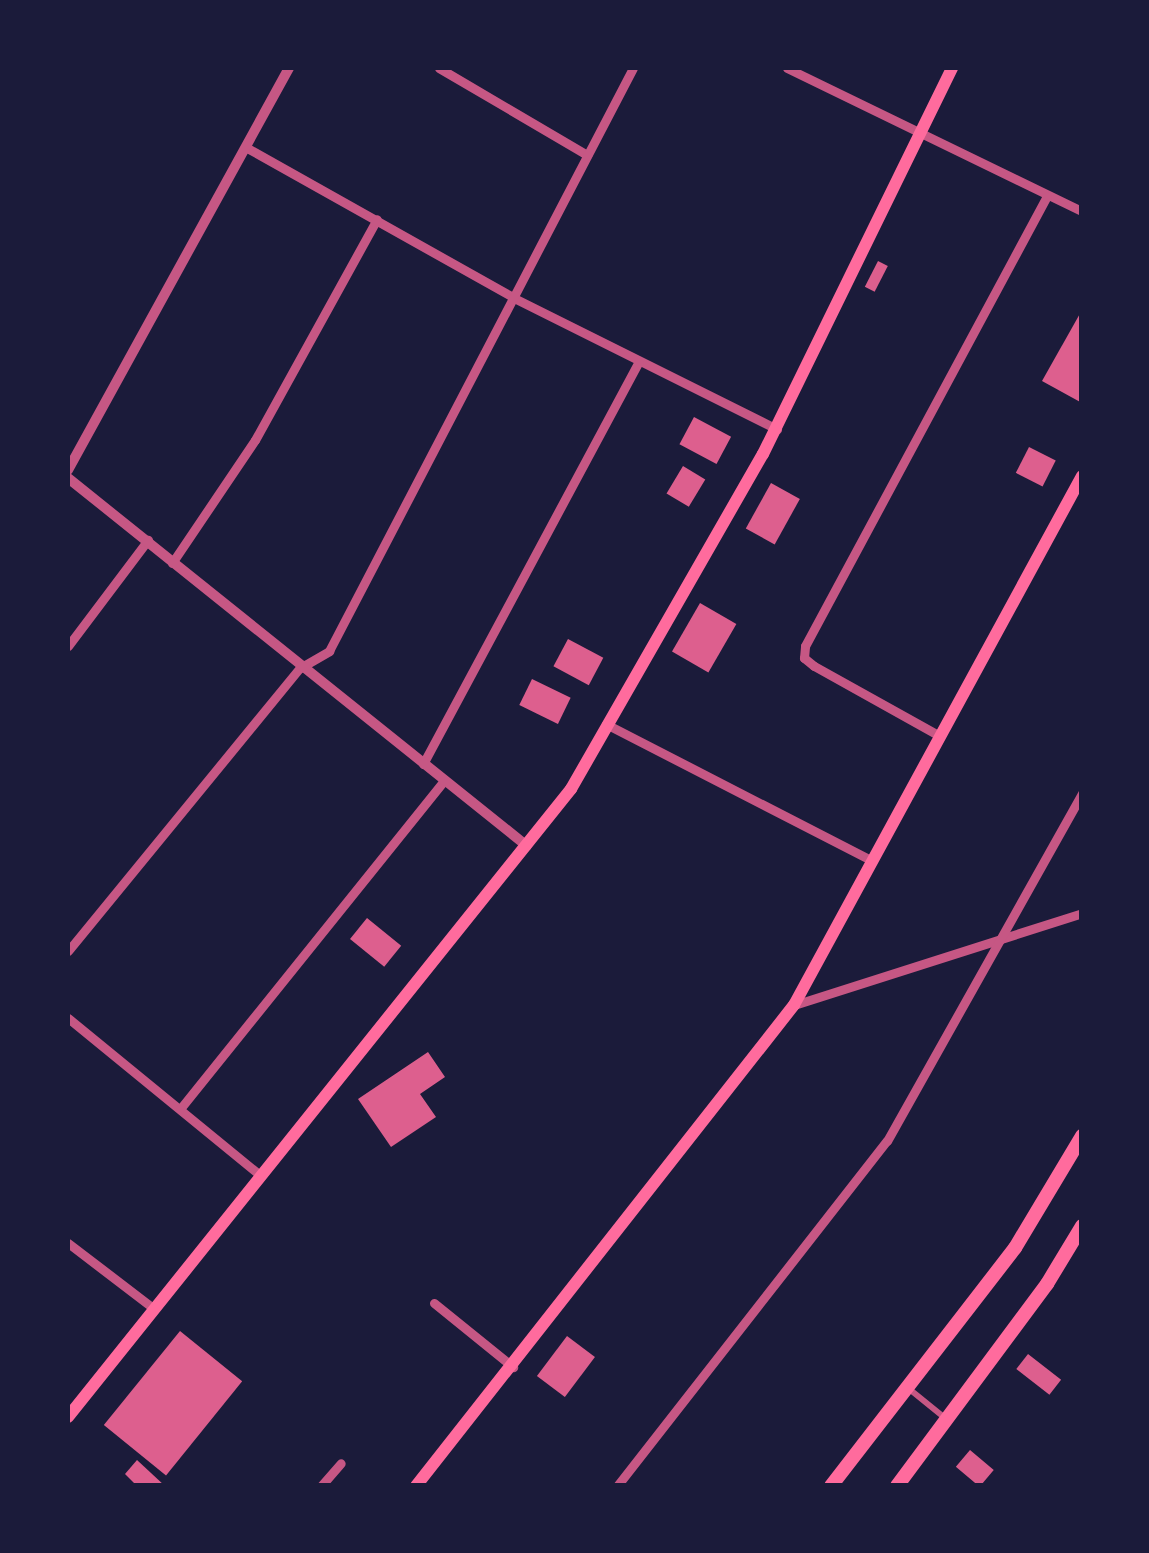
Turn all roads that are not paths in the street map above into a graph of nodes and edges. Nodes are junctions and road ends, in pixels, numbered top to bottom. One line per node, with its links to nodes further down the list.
1 (289, 68): 7 (street)
2 (438, 68): 8 (street)
3 (633, 68): 8 (street)
4 (787, 68): 6 (street)
5 (952, 68): 6 (main road)
6 (922, 137): 9 (street); 14 (main road)
7 (249, 149): 11 (street); 15 (street)
8 (587, 155): 12 (street)
9 (1047, 196): 10 (street); 23 (street)
10 (1082, 211)
11 (377, 220): 12 (street); 19 (street)
12 (514, 298): 13 (street); 21 (street)
13 (639, 362): 14 (street); 24 (street)
14 (776, 428): 22 (main road)
15 (68, 470)
16 (1082, 476): 23 (main road)
17 (68, 478): 18 (street)
18 (148, 540): 19 (street); 20 (street)
19 (172, 563): 21 (street)
20 (68, 646)
21 (300, 668): 24 (street); 31 (street)
22 (606, 724): 27 (main road); 28 (street)
23 (938, 735): 28 (main road)
24 (424, 764): 25 (street)
25 (444, 782): 27 (street); 34 (street)
26 (1082, 793): 30 (street)
27 (527, 846): 36 (main road)
28 (870, 860): 32 (main road)
29 (1082, 913): 30 (street)
30 (1003, 938): 32 (street); 48 (street)
31 (68, 951)
32 (794, 1005): 41 (main road)
33 (68, 1018): 34 (street)
34 (180, 1109): 36 (street)
35 (1082, 1136): 42 (main road)
36 (260, 1175): 40 (main road)
37 (1082, 1226): 44 (main road)
38 (70, 1249): 40 (street)
39 (434, 1302): 41 (street)
40 (153, 1308): 43 (main road)
41 (513, 1366): 47 (main road)
42 (907, 1387): 44 (street); 49 (main road)
43 (68, 1418)
44 (946, 1419): 50 (main road)
45 (342, 1463): 46 (street)
46 (321, 1486)
47 (416, 1486)
48 (618, 1486)
49 (831, 1486)
50 (897, 1486)

